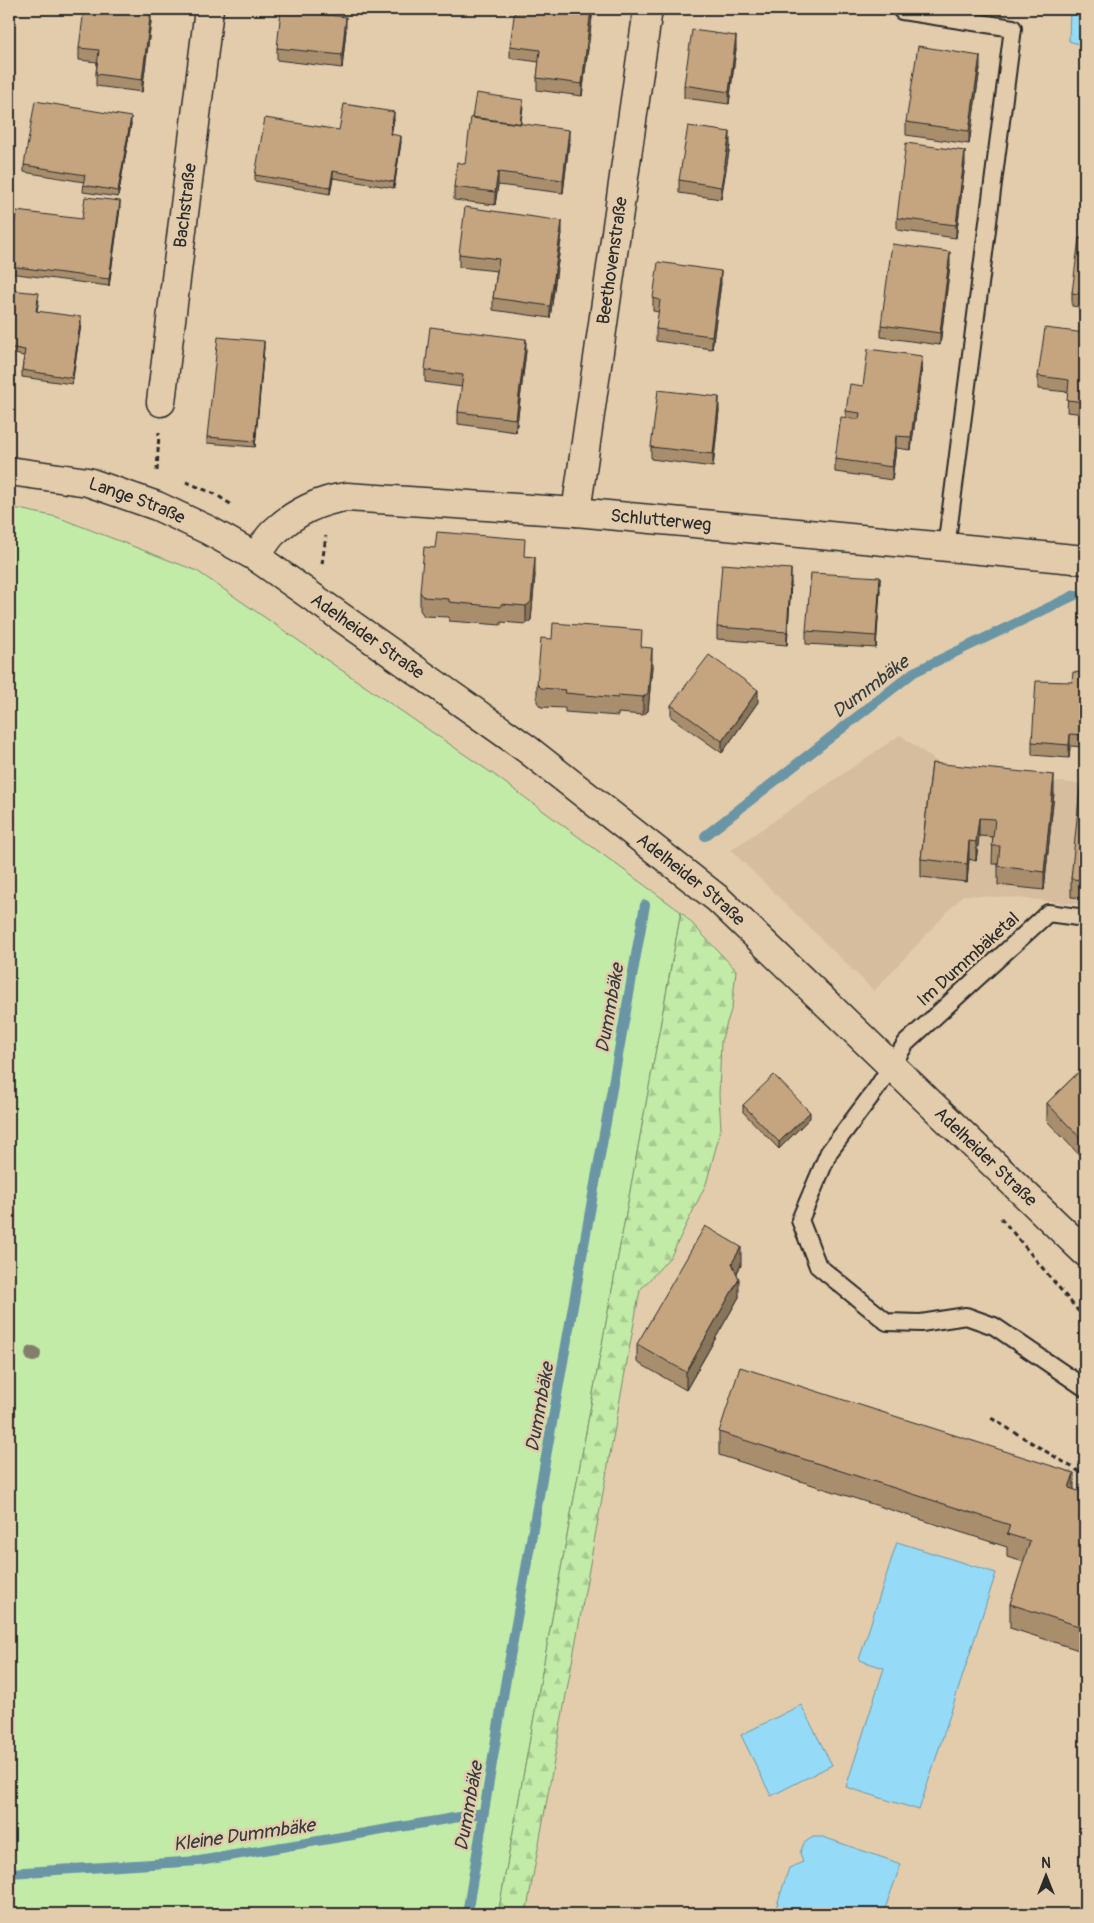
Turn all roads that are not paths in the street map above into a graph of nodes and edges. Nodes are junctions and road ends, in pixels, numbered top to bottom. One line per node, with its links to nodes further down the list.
1 (209, 9): 4 (street, Bachstraße)
2 (648, 9): 6 (street, Beethovenstraße)
3 (902, 11): 7 (lane)
4 (161, 402)
5 (9, 471): 8 (street, Lange Straße)
6 (576, 512): 7 (street, Schlutterweg); 8 (street, Schlutterweg)
7 (946, 548): 9 (street, Schlutterweg)
8 (256, 557): 11 (street, Adelheider Straße)
9 (1085, 560)
10 (1085, 918): 11 (lane, Im Dummbäketal)
11 (892, 1064): 12 (street, Adelheider Straße); 13 (lane)
12 (1085, 1252)
13 (1085, 1388)

